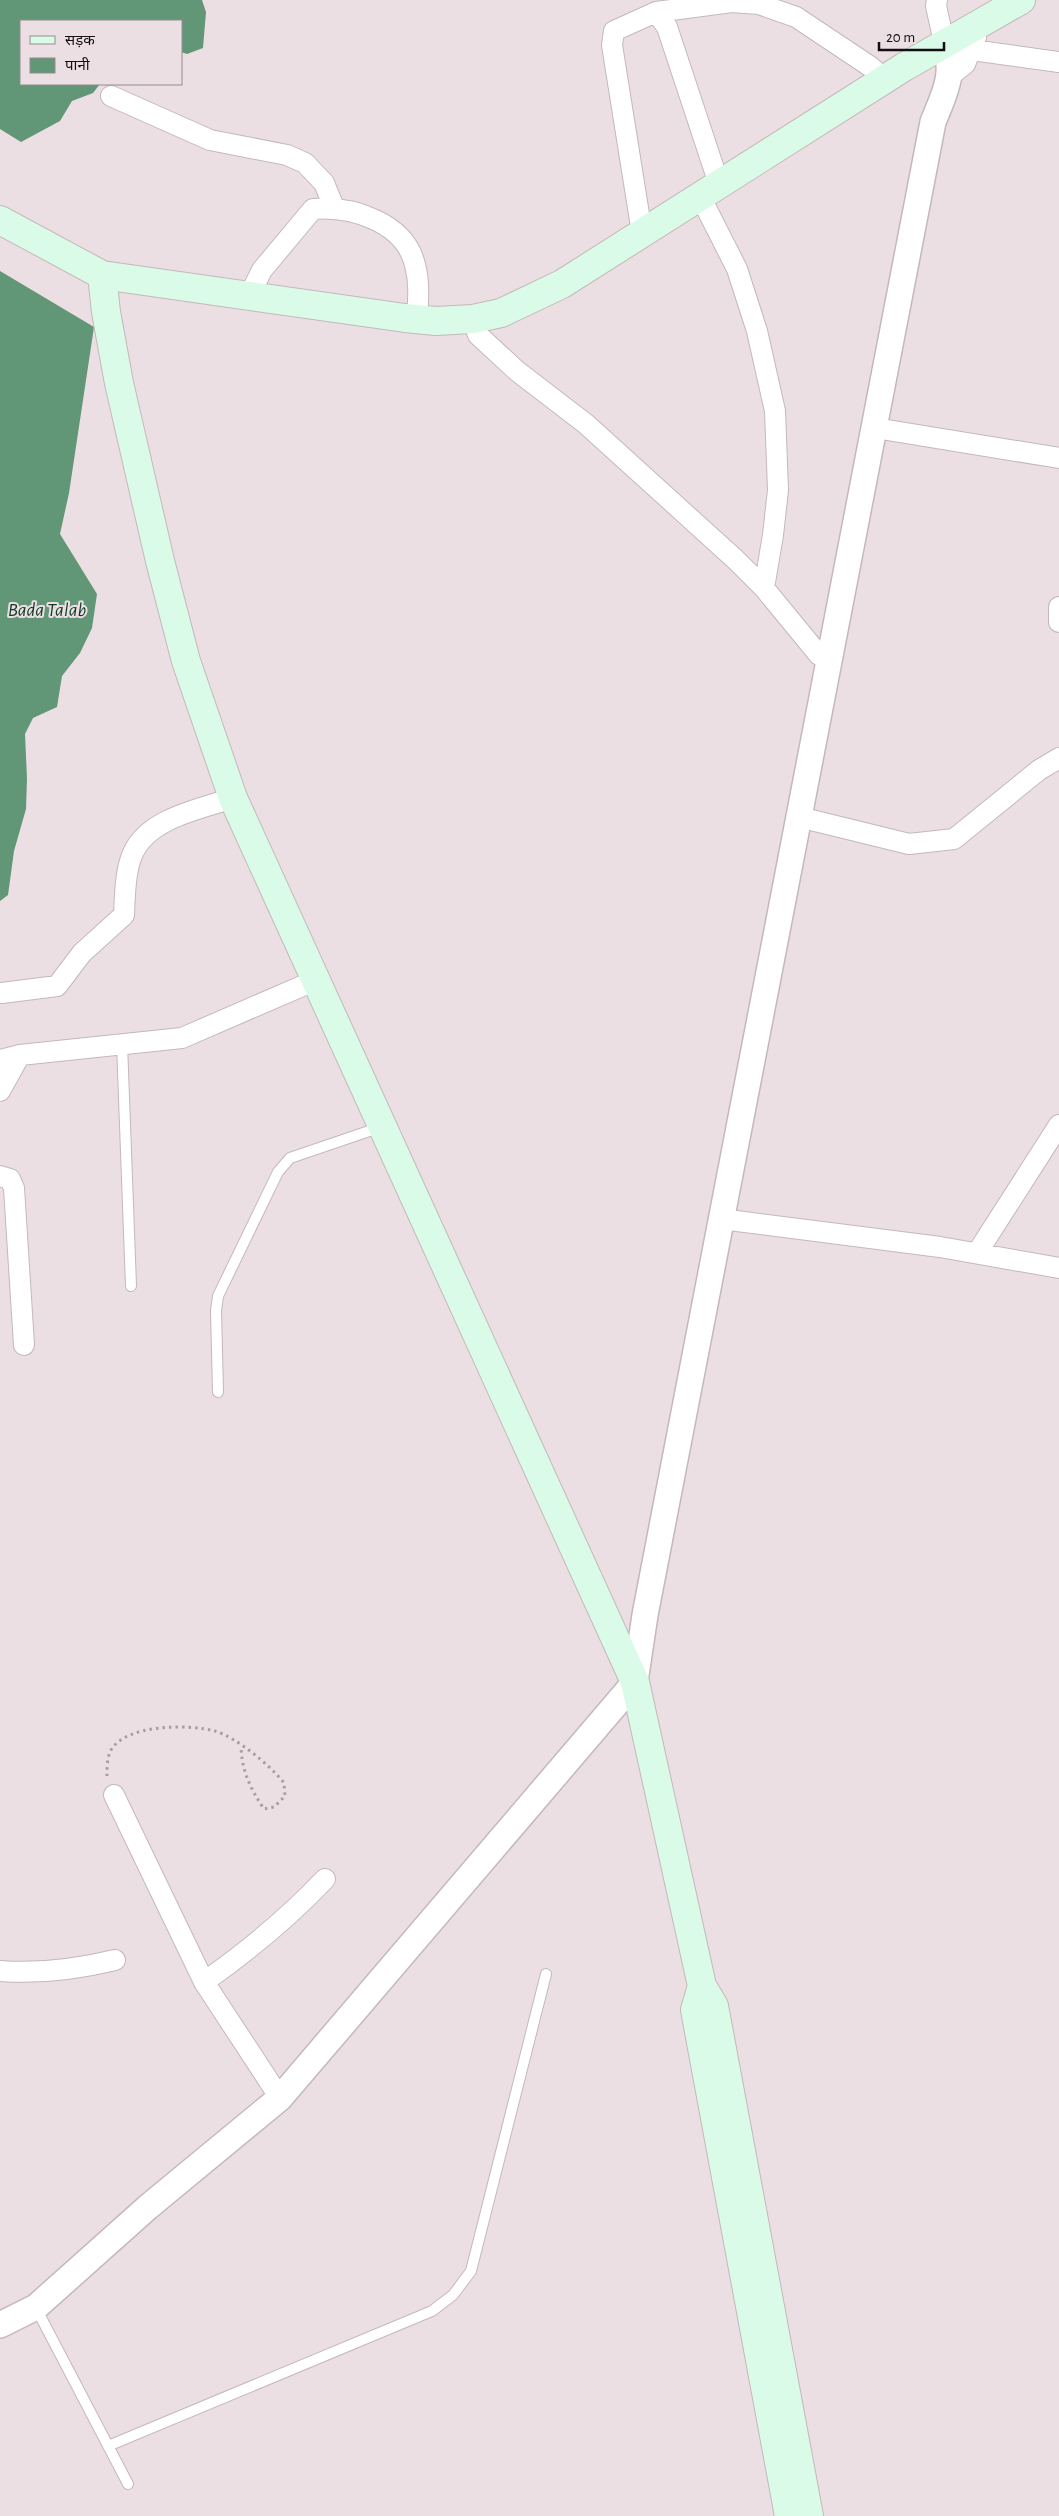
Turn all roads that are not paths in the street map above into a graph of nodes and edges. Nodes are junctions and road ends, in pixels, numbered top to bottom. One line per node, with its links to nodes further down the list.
1 (937, 0): 6 (street)
2 (1021, 0): 5 (main road)
3 (759, 2): 4 (street); 9 (street)
4 (656, 12): 11 (street); 14 (street)
5 (973, 38): 6 (main road); 7 (street); 8 (street)
6 (944, 42): 8 (street); 9 (main road)
7 (1059, 62)
8 (950, 76): 19 (street)
9 (884, 80): 11 (main road)
10 (111, 96): 12 (street)
11 (709, 190): 14 (main road); 21 (street)
12 (334, 208): 16 (street); 17 (street)
13 (0, 220): 15 (main road)
14 (642, 233): 18 (main road)
15 (102, 275): 16 (main road); 26 (main road)
16 (250, 296): 17 (main road)
17 (417, 319): 18 (main road)
18 (473, 319): 21 (street)
19 (875, 428): 20 (street); 24 (street)
20 (1059, 458)
21 (764, 588): 24 (street)
22 (1059, 608): 23 (street)
23 (1059, 622)
24 (830, 660): 27 (street)
25 (1059, 758): 27 (street)
26 (233, 798): 28 (main road); 29 (street)
27 (799, 817): 37 (street)
28 (316, 980): 30 (street); 35 (main road)
29 (2, 993)
30 (122, 1044): 31 (street); 40 (lane)
31 (20, 1055): 32 (street); 33 (street)
32 (0, 1060)
33 (0, 1091)
34 (1059, 1125): 38 (street)
35 (382, 1126): 42 (lane); 43 (main road)
36 (0, 1176): 41 (street)
37 (721, 1219): 38 (street); 43 (street)
38 (976, 1253): 39 (street)
39 (1059, 1268)
40 (131, 1286)
41 (24, 1345)
42 (218, 1392)
43 (636, 1682): 50 (main road); 51 (street)
44 (114, 1795): 49 (street)
45 (325, 1879): 49 (street)
46 (115, 1960): 47 (street)
47 (0, 1971)
48 (546, 1974): 54 (lane)
49 (204, 1982): 51 (street)
50 (702, 1986): 56 (main road); 57 (main road)
51 (280, 2098): 52 (street)
52 (36, 2307): 53 (street); 54 (lane)
53 (0, 2325)
54 (108, 2446): 55 (lane)
55 (128, 2484)
56 (789, 2516)
57 (809, 2516)

